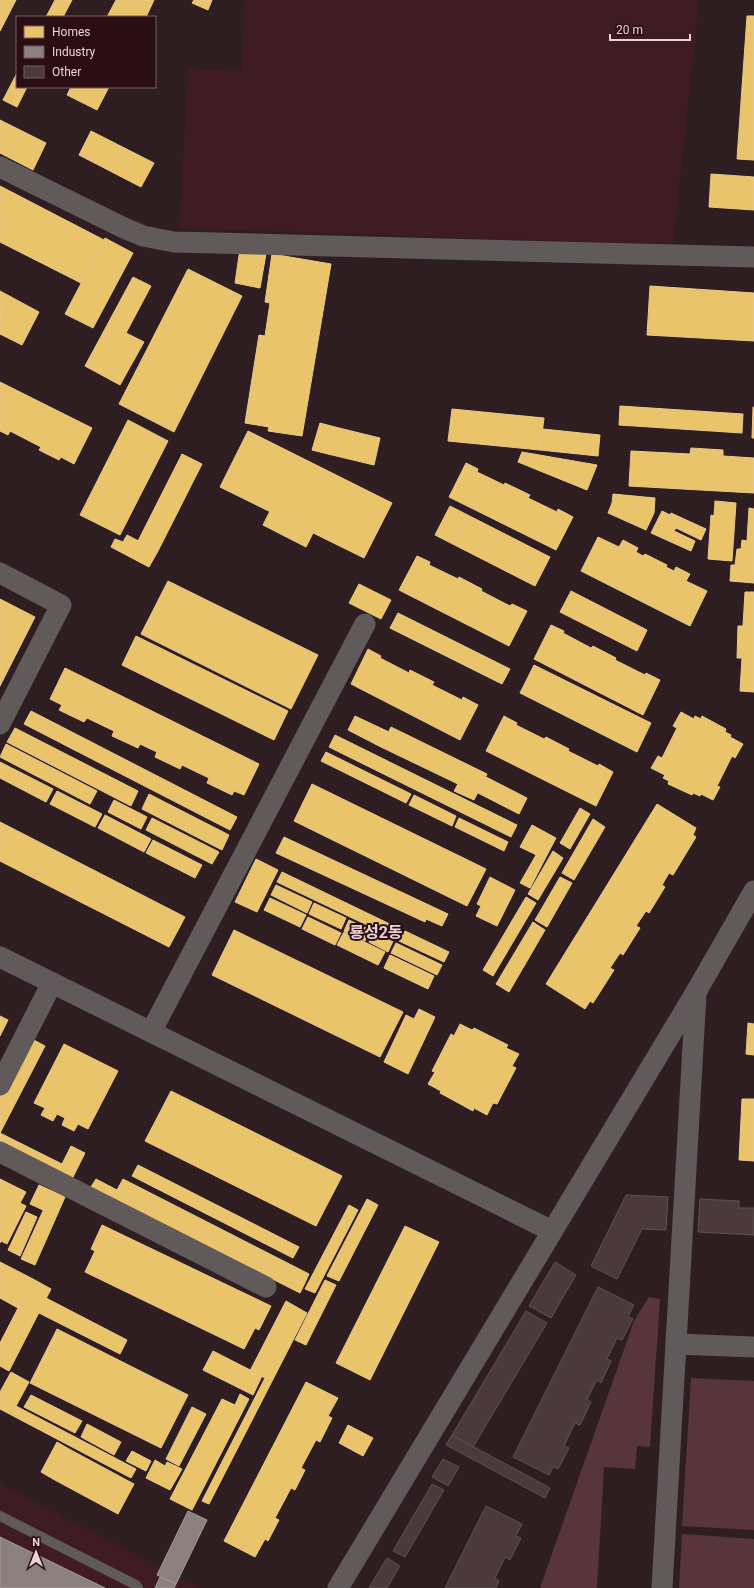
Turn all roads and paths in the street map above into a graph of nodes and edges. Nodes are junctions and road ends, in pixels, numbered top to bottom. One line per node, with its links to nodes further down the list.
1 (0, 167): 2 (street)
2 (754, 258)
3 (0, 573): 5 (street)
4 (365, 624): 10 (street)
5 (0, 724)
6 (754, 891): 9 (street)
7 (0, 957): 8 (street)
8 (52, 983): 10 (street); 11 (street)
9 (696, 992): 13 (street); 15 (street)
10 (151, 1032): 13 (street)
11 (0, 1085)
12 (0, 1152): 14 (street)
13 (552, 1231): 19 (street)
14 (266, 1287)
15 (676, 1344): 16 (street); 20 (street)
16 (754, 1347)
17 (0, 1516): 18 (lane)
18 (138, 1588)
19 (338, 1588)
20 (662, 1588)

